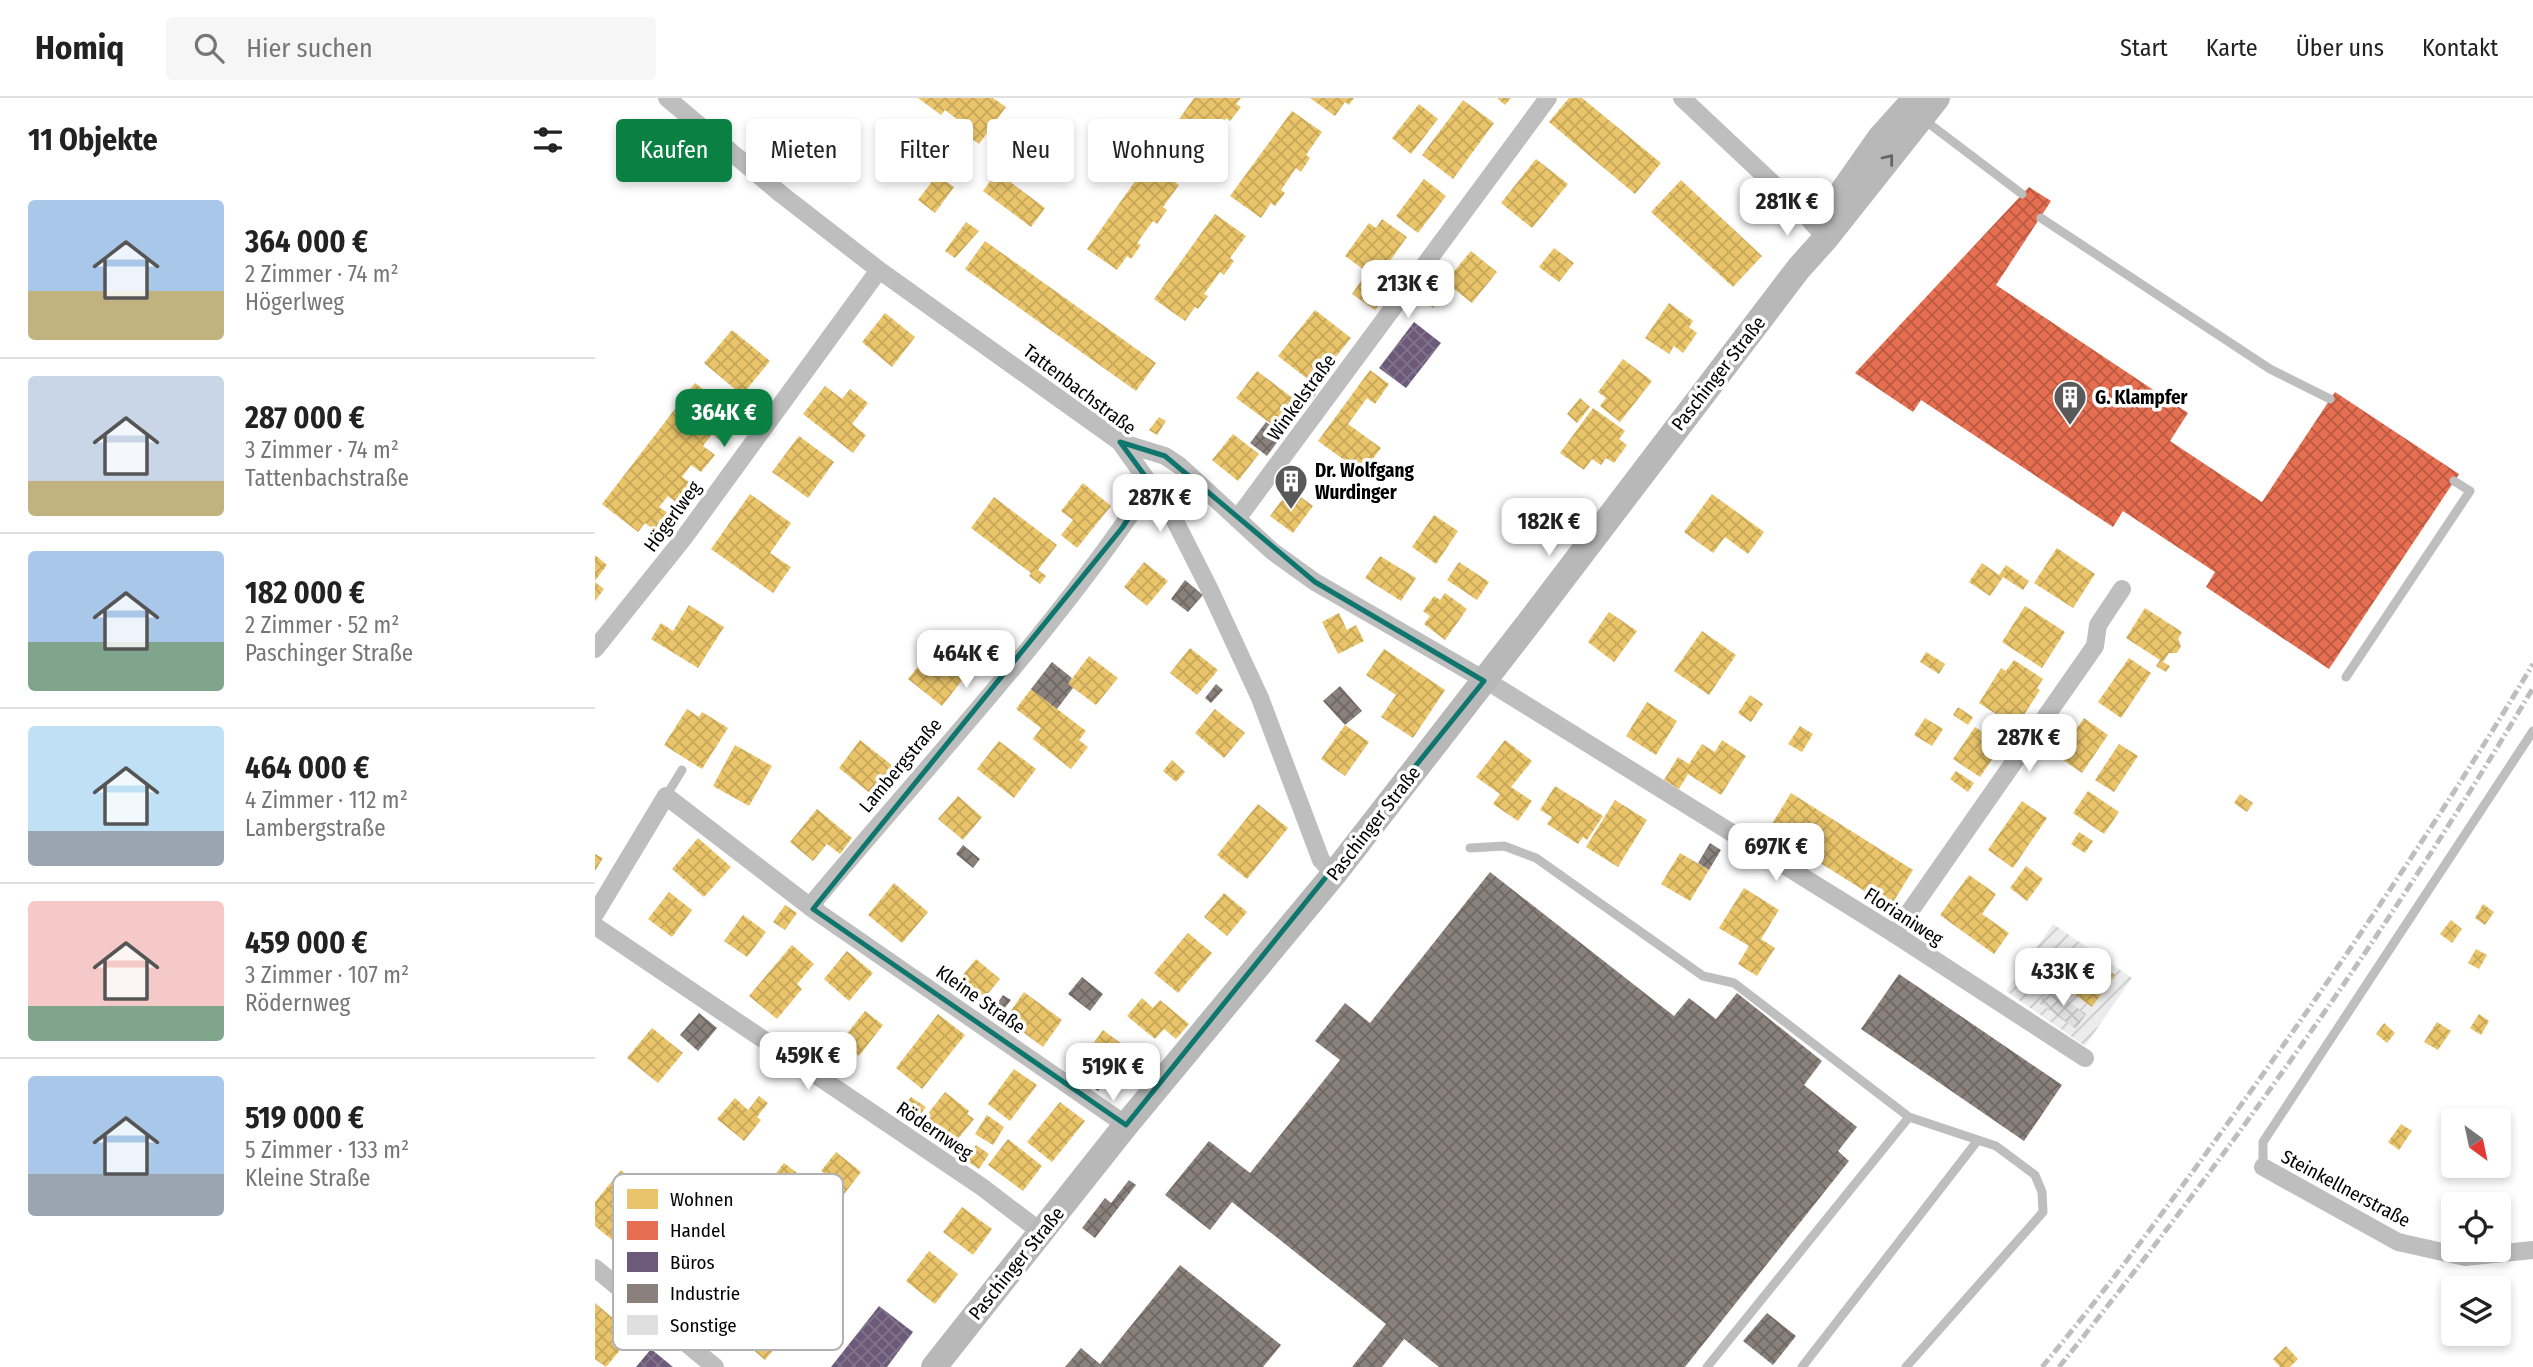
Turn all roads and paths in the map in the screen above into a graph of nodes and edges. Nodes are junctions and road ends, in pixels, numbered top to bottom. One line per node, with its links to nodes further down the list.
1 (667, 98): 8 (street, Tattenbachstraße)
2 (1548, 98): 13 (street, Winkelstraße)
3 (1682, 98): 7 (street)
4 (1920, 105): 5 (lane); 7 (street, Paschinger Straße)
5 (2021, 194)
6 (2041, 218): 9 (lane)
7 (1822, 234): 17 (street, Paschinger Straße)
8 (879, 270): 10 (street, Tattenbachstraße); 15 (street, Högerlweg)
9 (2330, 399)
10 (1120, 442): 12 (street, Tattenbachstraße); 13 (street)
11 (2454, 481): 16 (lane)
12 (1151, 484): 22 (street, Tattenbachstraße); 23 (street, Lambergstraße)
13 (1237, 519): 17 (street)
14 (2122, 589): 26 (street)
15 (595, 649)
16 (2346, 677)
17 (1485, 681): 22 (street, Paschinger Straße); 26 (street, Florianiweg)
18 (2533, 731): 31 (lane)
19 (682, 770): 20 (lane)
20 (666, 796): 23 (street, Kleine Straße); 24 (street)
21 (1470, 848): 28 (lane)
22 (1333, 874): 29 (street, Paschinger Straße)
23 (813, 909): 29 (street, Kleine Straße)
24 (595, 914)
25 (595, 926): 32 (street, Rödernweg)
26 (1894, 934): 27 (street, Florianiweg)
27 (2084, 1058)
28 (1909, 1117): 30 (lane); 39 (lane)
29 (1126, 1125): 32 (street, Paschinger Straße)
30 (1978, 1140): 40 (lane); 41 (lane)
31 (2263, 1167): 33 (street, Steinkellnerstraße)
32 (1041, 1232): 38 (street, Paschinger Straße)
33 (2533, 1250)
34 (595, 1268): 35 (street)
35 (613, 1283)
36 (694, 1350): 37 (street)
37 (715, 1367)
38 (933, 1367)
39 (1707, 1367)
40 (1802, 1367)
41 (1906, 1367)

